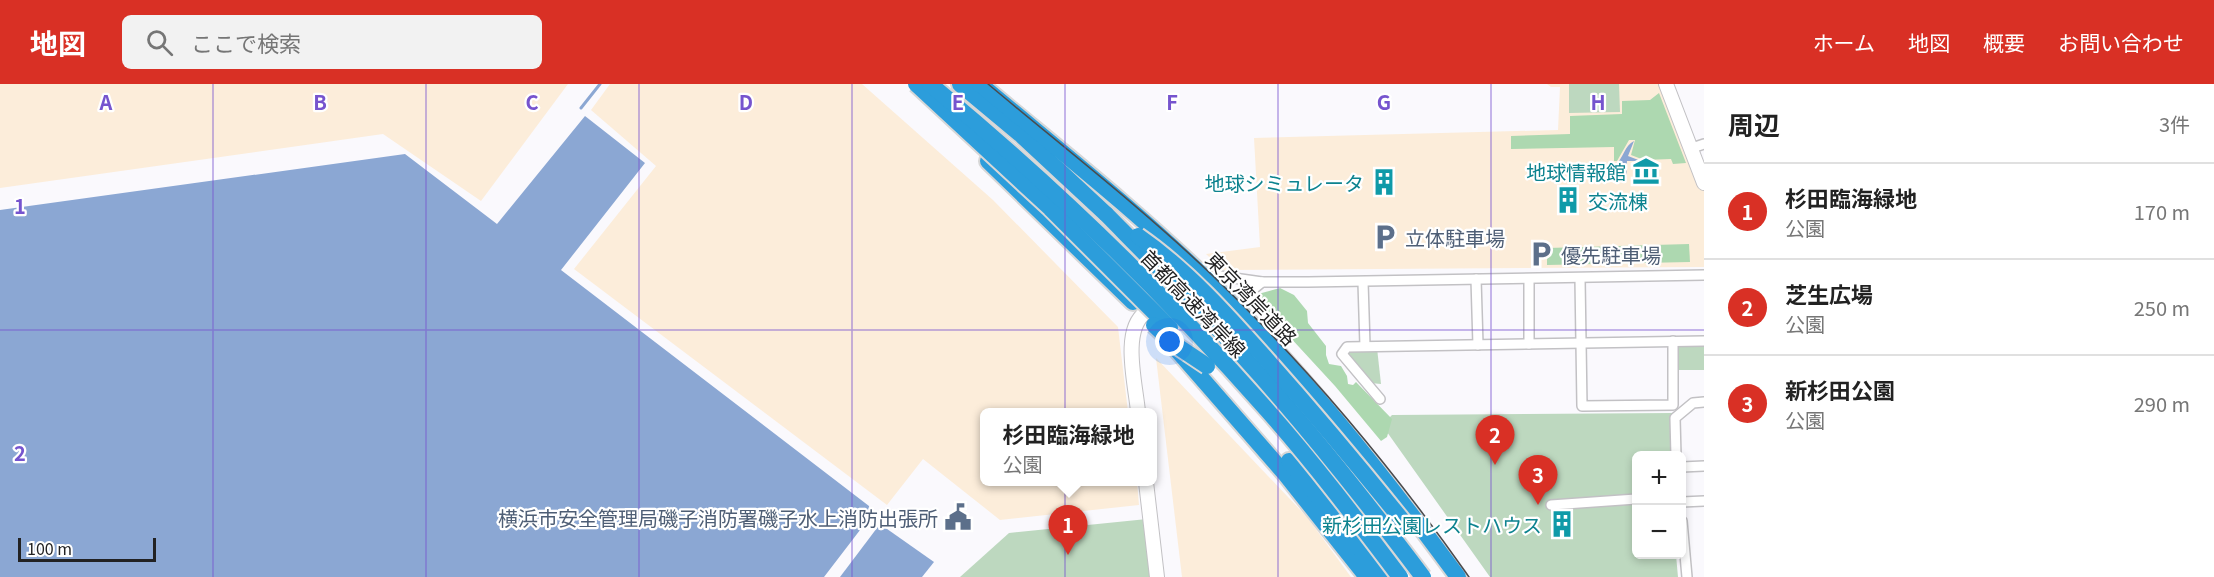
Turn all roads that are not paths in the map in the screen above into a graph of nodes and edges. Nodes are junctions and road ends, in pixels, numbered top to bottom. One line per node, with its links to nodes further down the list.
1 (911, 84): 18 (highway)
2 (916, 84): 39 (highway, bridge)
3 (930, 84): 40 (highway, 首都高速湾岸線, bridge)
4 (960, 84): 9 (highway, 首都高速湾岸線)
5 (980, 84): 11 (highway, 東京湾岸道路)
6 (1666, 84): 7 (street)
7 (1698, 146): 8 (street)
8 (1704, 183)
9 (1107, 215): 41 (highway, 首都高速湾岸線, bridge); 42 (highway, bridge)
10 (1704, 275): 14 (street)
11 (1205, 278): 15 (street); 17 (highway, 東京湾岸道路); 18 (street)
12 (1476, 279): 13 (street); 16 (street); 23 (street)
13 (1529, 279): 14 (street); 22 (street)
14 (1580, 279): 21 (street)
15 (1262, 282): 16 (street); 17 (street)
16 (1363, 282): 24 (street)
17 (1240, 312): 43 (highway, 東京湾岸道路)
18 (1144, 313): 27 (street); 38 (highway)
19 (1704, 341): 20 (street)
20 (1673, 342): 21 (street); 21 (street)
21 (1581, 343): 22 (street)
22 (1529, 344): 23 (street)
23 (1478, 345): 24 (street)
24 (1365, 346): 25 (street)
25 (1380, 399)
26 (1704, 402): 28 (street)
27 (1138, 408)
28 (1677, 451)
29 (1686, 466): 30 (street)
30 (1704, 466)
31 (1146, 486): 37 (street)
32 (1632, 498): 35 (street)
33 (1686, 501): 34 (street)
34 (1704, 501)
35 (1551, 504)
36 (1685, 559): 44 (street)
37 (1157, 577)
38 (1367, 577)
39 (1383, 577)
40 (1400, 577)
41 (1423, 577)
42 (1445, 577)
43 (1458, 577)
44 (1687, 577)

